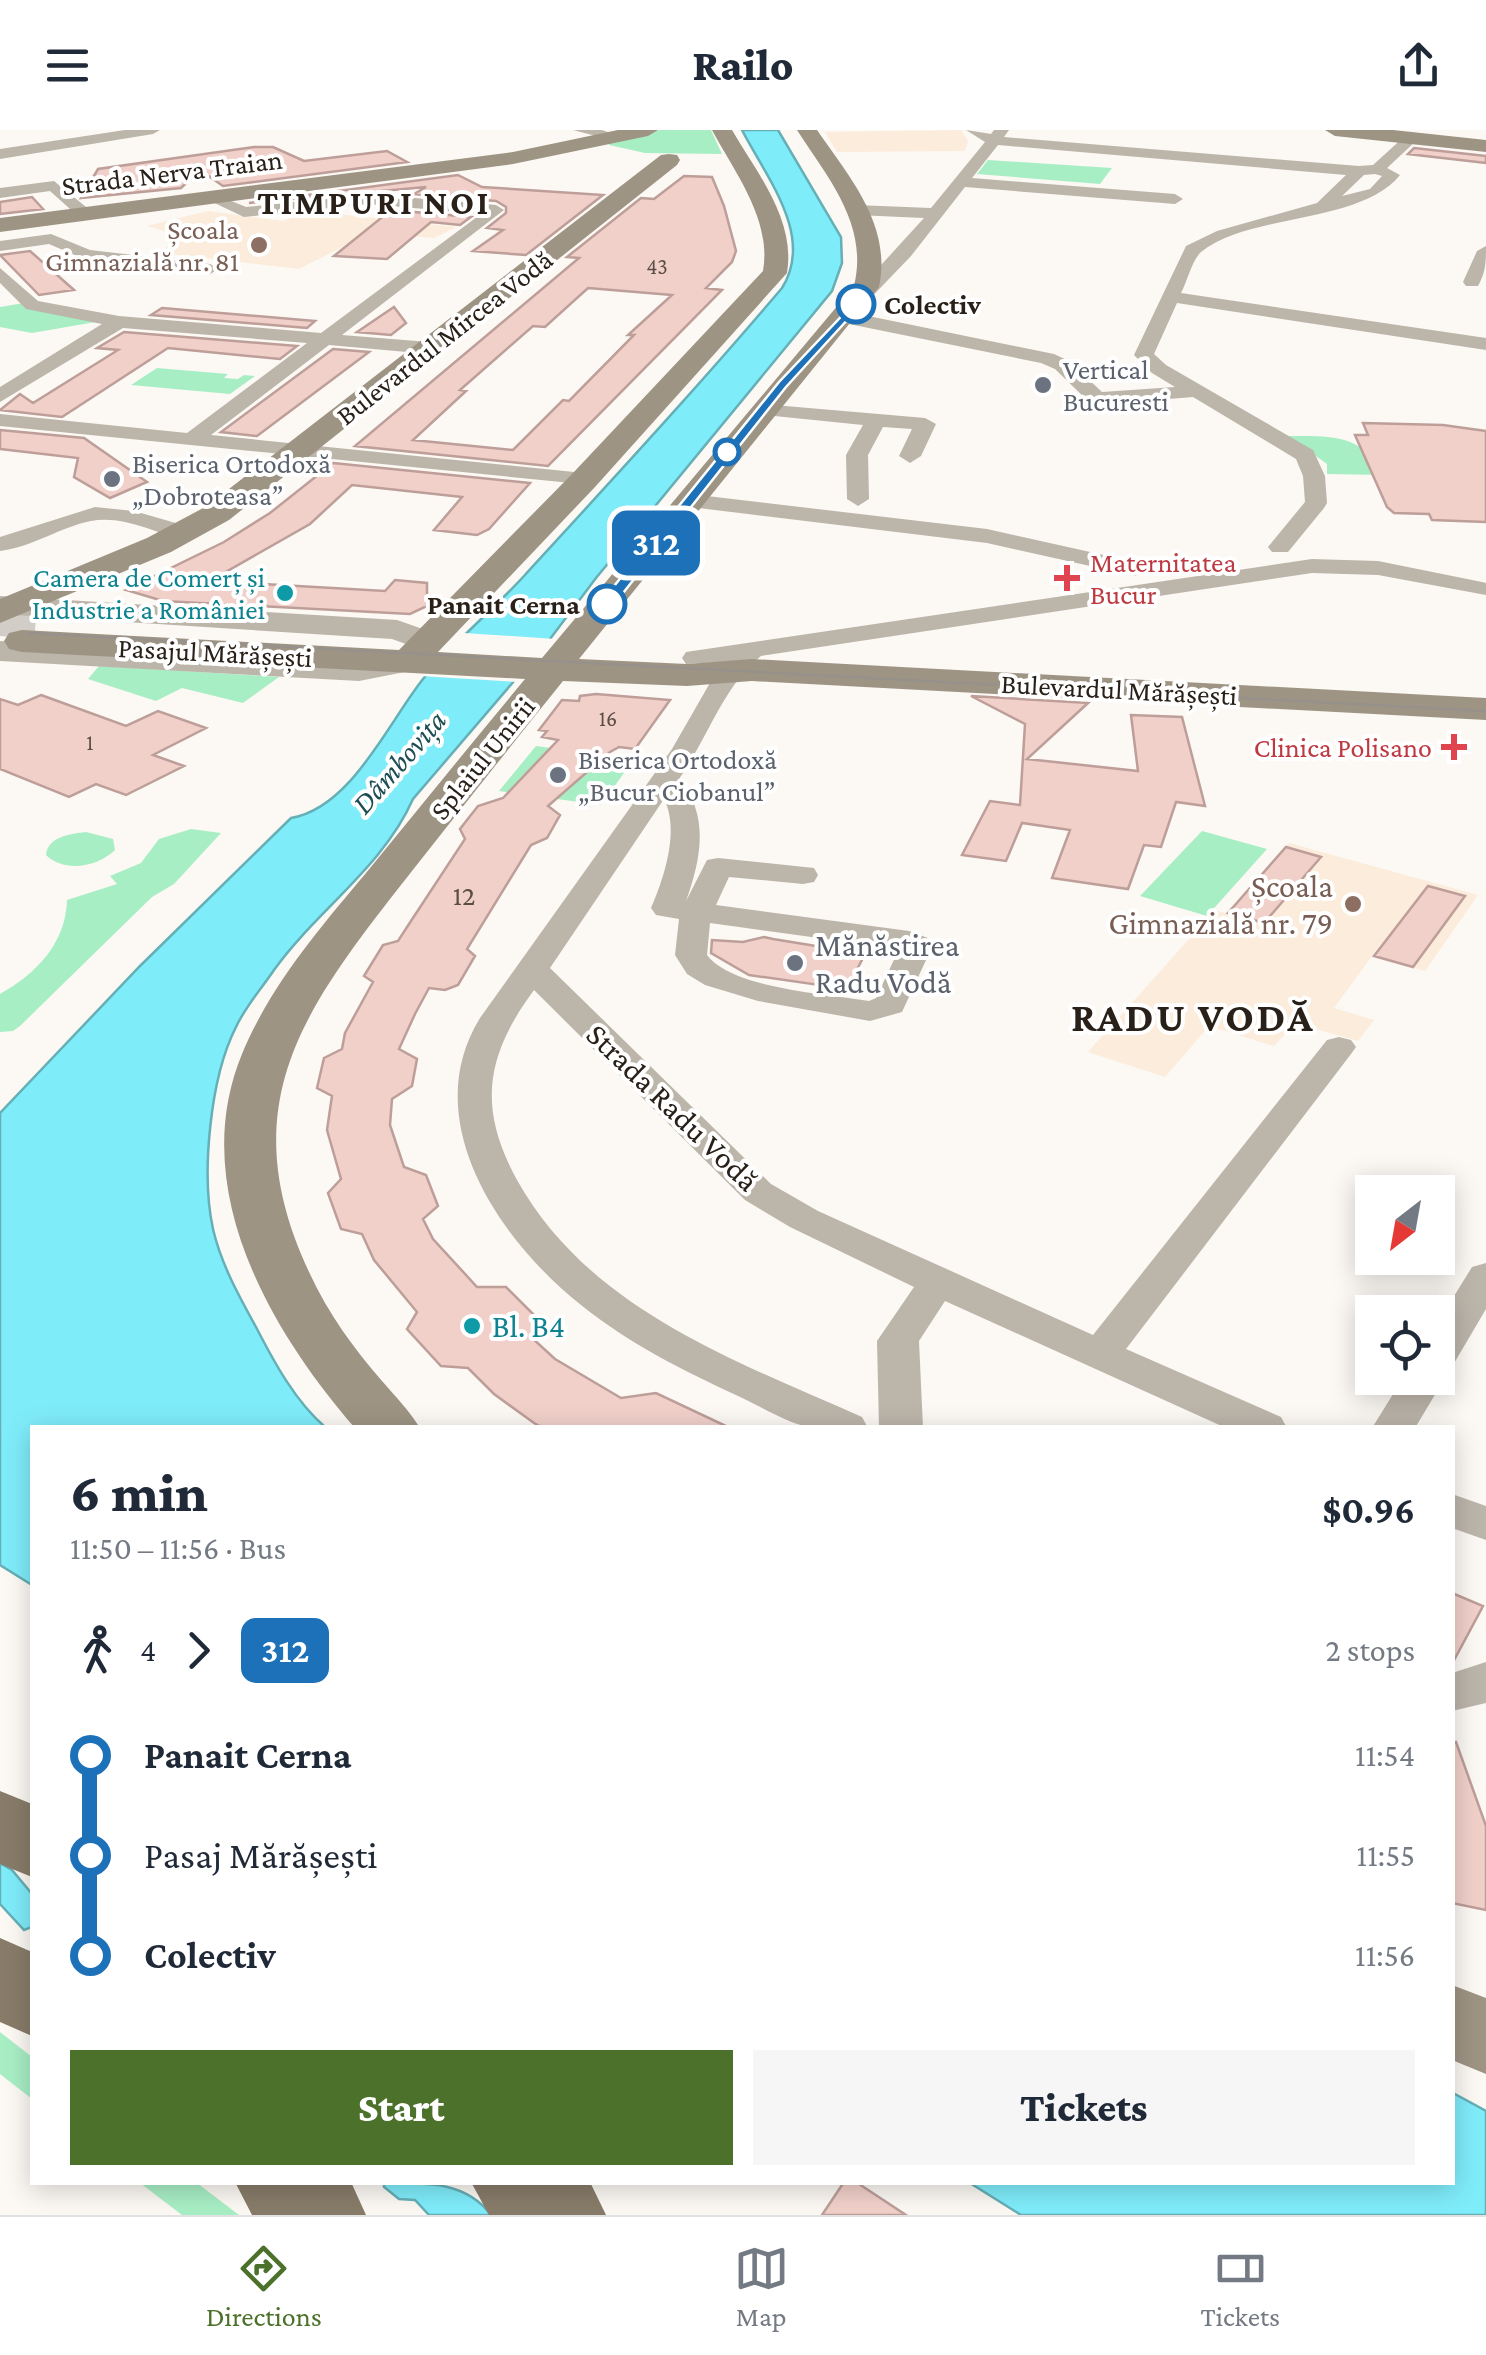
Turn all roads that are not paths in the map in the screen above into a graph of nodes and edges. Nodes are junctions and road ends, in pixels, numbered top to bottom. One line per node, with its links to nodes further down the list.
1 (153, 130): 12 (street)
2 (648, 130): 9 (main road, Strada Nerva Traian)
3 (722, 130): 14 (main road)
4 (807, 130): 26 (main road, Splaiul Unirii)
5 (973, 130): 8 (street)
6 (1335, 130): 10 (main road)
7 (1386, 130): 11 (main road)
8 (997, 135): 13 (street); 19 (street)
9 (592, 136): 15 (main road); 22 (main road, Strada Nerva Traian); 25 (main road, Strada Nerva Traian)
10 (1411, 138): 11 (main road); 16 (street)
11 (1486, 143)
12 (0, 154)
13 (1217, 157): 17 (street); 18 (street)
14 (716, 159): 15 (main road); 48 (main road)
15 (669, 160): 39 (main road, Bulevardul Mircea Vodă)
16 (1377, 169): 17 (street); 24 (street)
17 (1359, 171): 24 (street)
18 (1197, 177)
19 (960, 182): 23 (street); 27 (street)
20 (1304, 190): 24 (street)
21 (0, 192): 25 (street)
22 (212, 198): 25 (main road, Strada Nerva Traian); 37 (street)
23 (1175, 199)
24 (1329, 200): 32 (street)
25 (82, 211): 28 (main road, Strada Nerva Traian)
26 (860, 216): 27 (street); 35 (main road, Splaiul Unirii)
27 (930, 218): 35 (street)
28 (0, 222)
29 (0, 246): 30 (street)
30 (210, 269)
31 (0, 273): 33 (street)
32 (1170, 298): 38 (street); 40 (street)
33 (30, 302): 34 (street); 36 (street)
34 (0, 307)
35 (850, 310): 40 (street); 42 (main road, Splaiul Unirii)
36 (119, 322): 37 (street); 41 (street)
37 (327, 339): 39 (street); 45 (street)
38 (1486, 344)
39 (430, 348): 46 (main road, Bulevardul Mircea Vodă)
40 (1197, 391): 53 (street)
41 (0, 396)
42 (762, 410): 44 (street); 50 (main road, Splaiul Unirii)
43 (0, 420): 45 (street)
44 (876, 420): 47 (street); 49 (street)
45 (192, 440): 46 (street)
46 (299, 451): 48 (street); 51 (main road, Bulevardul Mircea Vodă)
47 (910, 456)
48 (584, 480): 61 (main road)
49 (858, 499)
50 (690, 501): 55 (street); 62 (main road, Splaiul Unirii)
51 (185, 532): 52 (street); 56 (main road, Bulevardul Mircea Vodă)
52 (0, 544)
53 (1280, 547): 54 (street); 55 (street)
54 (1312, 566): 57 (street); 58 (street)
55 (1135, 569): 58 (street)
56 (91, 574): 59 (street); 60 (main road, Bulevardul Mircea Vodă)
57 (1485, 590)
58 (1125, 596): 63 (street)
59 (106, 611): 60 (street); 61 (street)
60 (13, 623): 61 (main road, Pasajul Mărășești)
61 (428, 643): 62 (main road, Pasajul Mărășești)
62 (551, 659): 63 (main road, Bulevardul Mărășești); 63 (main road, Bulevardul Mărășești); 75 (main road, Splaiul Unirii)
63 (742, 665): 64 (main road, Bulevardul Mărășești); 65 (street)
64 (1486, 709)
65 (665, 781): 67 (street); 68 (street)
66 (803, 875): 67 (street)
67 (698, 912): 67 (street)
68 (532, 969): 71 (street, Strada Radu Vodă); 76 (street)
69 (1339, 1046): 73 (street)
70 (1486, 1276): 72 (street)
71 (939, 1283): 73 (street, Strada Radu Vodă); 77 (street)
72 (1455, 1327)
73 (1100, 1354): 78 (street, Strada Radu Vodă)
74 (1413, 1395): 79 (street)
75 (387, 1425)
76 (841, 1425)
77 (900, 1425)
78 (1259, 1425)
79 (1395, 1425)
80 (1455, 1511): 81 (street)
81 (1486, 1524)
82 (1486, 1680): 83 (street)
83 (1455, 1692)
84 (0, 1823): 85 (main road)
85 (30, 1845)
86 (0, 1974): 87 (main road)
87 (30, 1996)
88 (1455, 2022): 89 (main road)
89 (1486, 2038)
90 (283, 2185): 92 (main road)
91 (520, 2185): 93 (main road)
92 (322, 2215)
93 (562, 2215)

